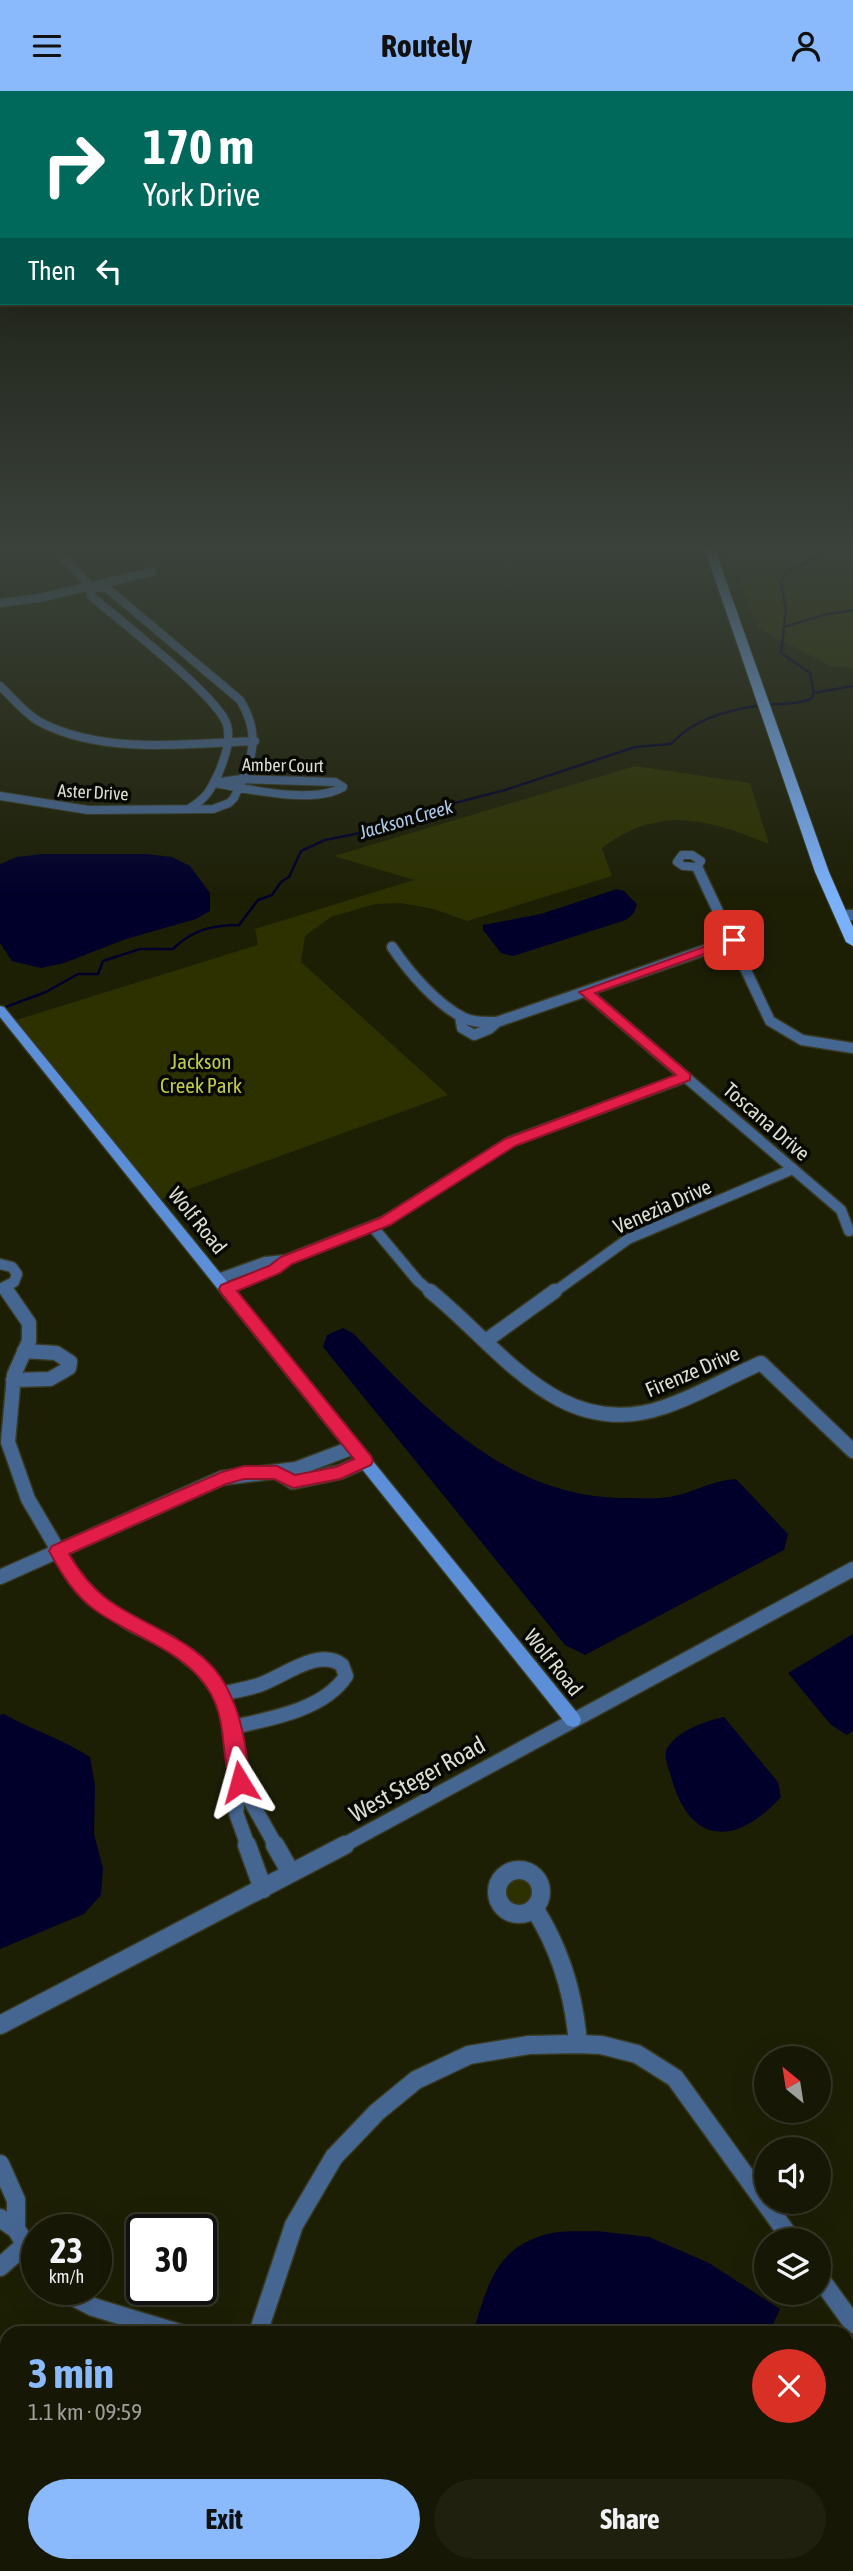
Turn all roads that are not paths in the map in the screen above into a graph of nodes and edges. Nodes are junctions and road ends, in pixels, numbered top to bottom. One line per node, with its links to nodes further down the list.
1 (167, 663): 6 (street)
2 (196, 663): 5 (street)
3 (749, 663): 12 (main road)
4 (0, 686): 6 (street)
5 (255, 741): 6 (street); 8 (street)
6 (230, 742): 7 (street)
7 (214, 783): 8 (street, Amber Court); 10 (street)
8 (240, 783): 8 (street, Amber Court); 10 (street)
9 (0, 799): 10 (street, Aster Drive)
10 (185, 810)
11 (697, 867): 13 (street)
12 (847, 915): 14 (main road)
13 (734, 940): 16 (street); 18 (street)
14 (853, 942)
15 (392, 947): 16 (street)
16 (586, 992): 19 (street, Toscana Drive)
17 (1, 1011): 24 (main road, Wolf Road)
18 (853, 1048)
19 (685, 1077): 20 (street, Toscana Drive); 21 (street)
20 (793, 1169): 22 (street, Toscana Drive); 26 (street, Venezia Drive)
21 (372, 1226): 24 (street); 26 (street, Firenze Drive)
22 (849, 1231)
23 (0, 1264): 25 (street)
24 (223, 1284): 29 (main road, Wolf Road)
25 (2, 1288): 27 (street)
26 (487, 1340): 30 (street, Firenze Drive)
27 (24, 1351): 28 (street); 28 (street)
28 (13, 1380): 33 (street)
29 (354, 1447): 31 (main road, Wolf Road); 32 (street)
30 (853, 1451)
31 (365, 1461): 32 (street); 37 (main road, Wolf Road)
32 (277, 1472): 33 (street)
33 (58, 1551): 35 (street); 36 (street)
34 (853, 1569): 37 (street, West Steger Road)
35 (0, 1577)
36 (221, 1695): 38 (street); 38 (street)
37 (573, 1720): 40 (street, West Steger Road)
38 (233, 1727): 39 (street)
39 (240, 1782): 40 (street); 41 (street)
40 (290, 1873): 41 (street, West Steger Road)
41 (263, 1889): 43 (street, West Steger Road)
42 (534, 1908): 44 (street)
43 (0, 2025)
44 (578, 2044): 46 (street); 53 (street)
45 (0, 2164): 47 (street)
46 (783, 2228)
47 (14, 2231): 48 (street)
48 (0, 2267)
49 (831, 2293): 51 (street)
50 (89, 2305): 52 (street)
51 (853, 2323)
52 (156, 2326)
53 (260, 2326)

